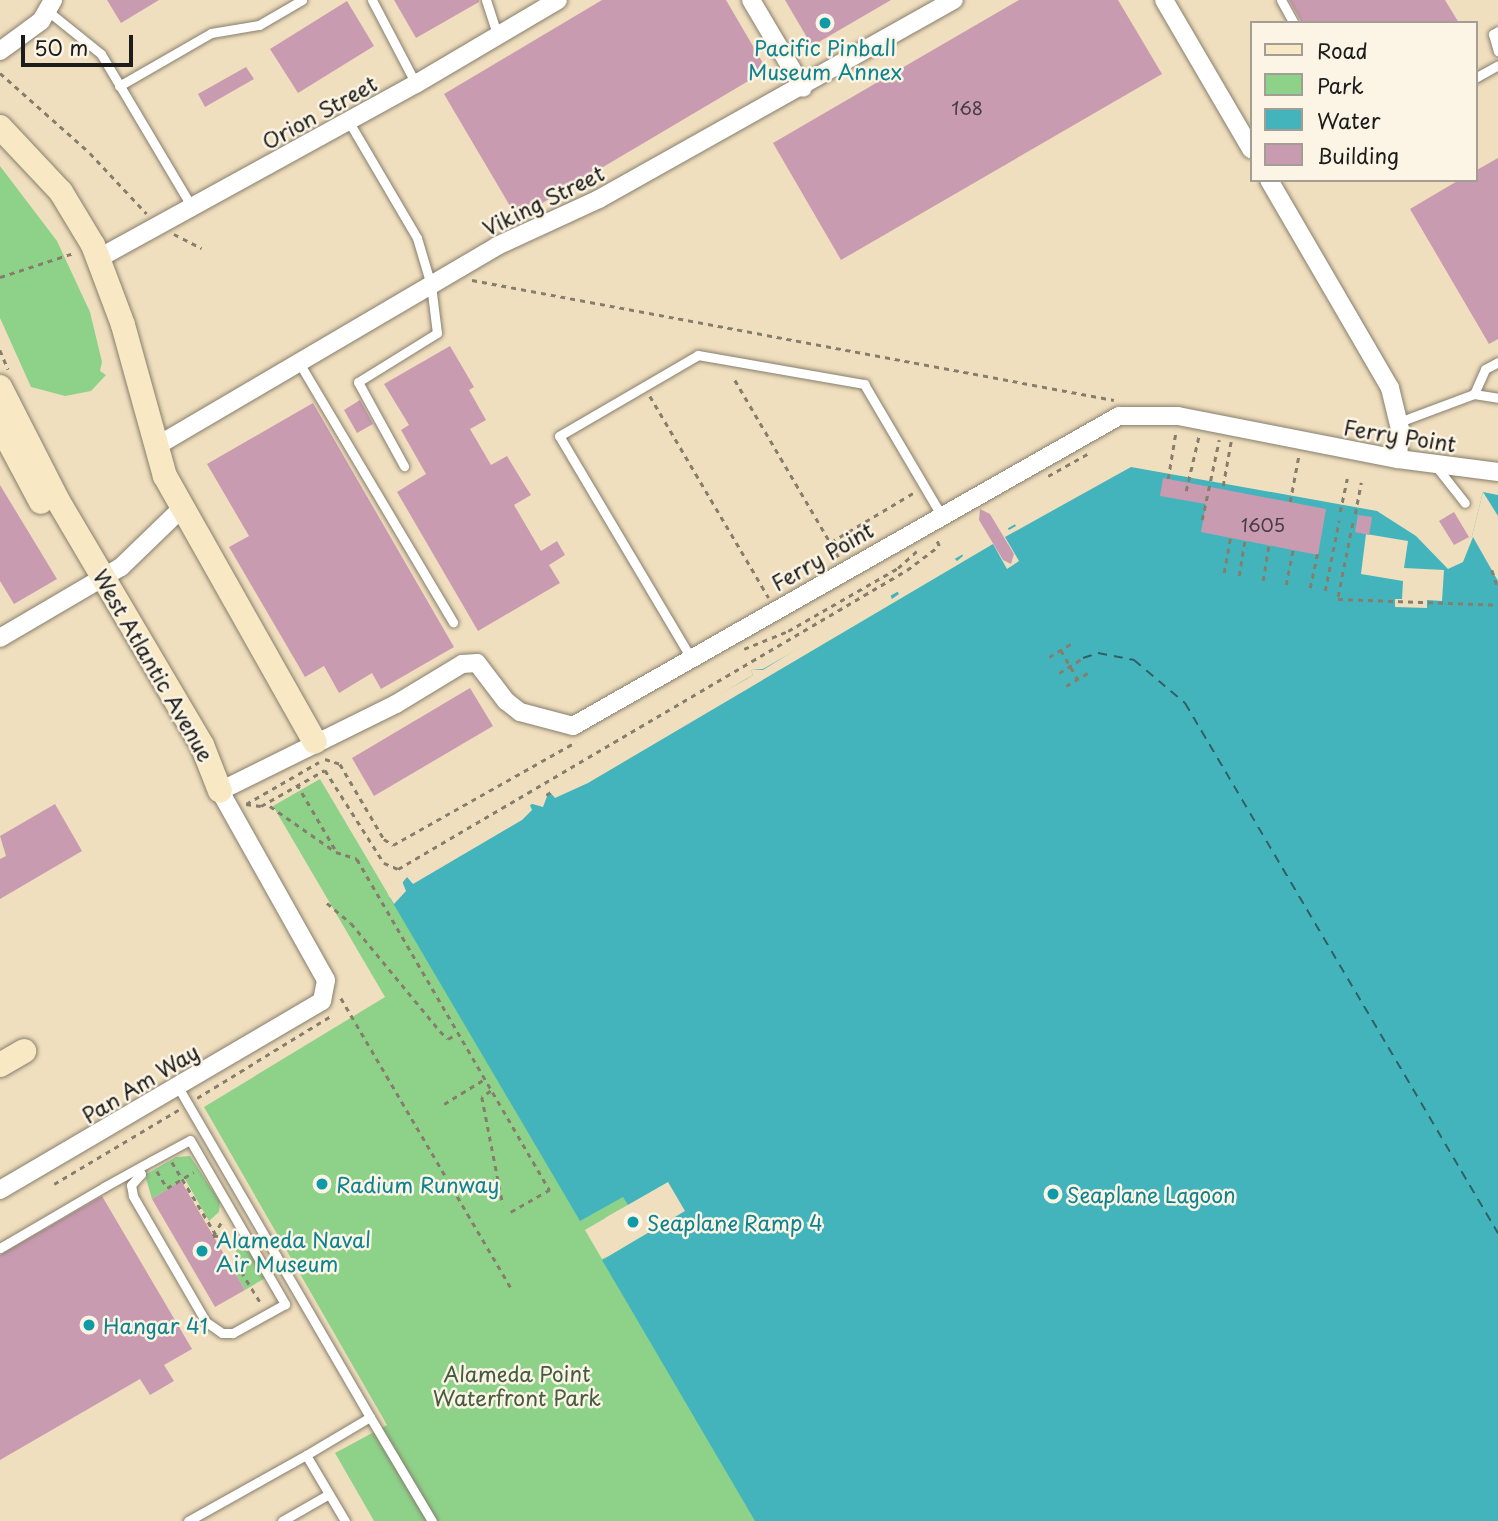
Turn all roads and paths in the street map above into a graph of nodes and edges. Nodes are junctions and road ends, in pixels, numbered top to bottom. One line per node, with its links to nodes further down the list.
1 (302, 0): 19 (lane)
2 (372, 0): 18 (lane)
3 (486, 0): 12 (lane)
4 (558, 0): 12 (street, Orion Street)
5 (751, 0): 20 (street)
6 (954, 0): 20 (street, Viking Street)
7 (1164, 0): 23 (street)
8 (1281, 0): 10 (lane)
9 (51, 6): 13 (street); 19 (lane)
10 (1293, 21)
11 (1498, 31): 14 (lane)
12 (498, 36): 18 (street, Orion Street)
13 (0, 50)
14 (1498, 51)
15 (1498, 65): 17 (lane)
16 (0, 73): 26 (path)
17 (1477, 77)
18 (416, 85): 21 (street, Orion Street)
19 (119, 86): 25 (lane)
20 (803, 88): 29 (street, Viking Street)
21 (349, 122): 25 (street, Orion Street); 31 (lane)
22 (0, 127): 28 (street)
23 (1250, 147)
24 (1270, 182): 42 (street)
25 (192, 209): 26 (street, Orion Street)
26 (162, 226): 27 (path); 28 (street, Orion Street)
27 (202, 248)
28 (96, 251): 30 (path); 46 (street)
29 (448, 275): 31 (street, Viking Street); 38 (path)
30 (0, 277)
31 (431, 285): 32 (street, Viking Street); 49 (lane)
32 (298, 361): 46 (street, Viking Street); 84 (lane)
33 (1498, 362): 37 (lane)
34 (736, 380): 68 (path)
35 (0, 387): 76 (street, West Atlantic Avenue)
36 (645, 387): 55 (lane); 82 (path); 91 (lane)
37 (1474, 394): 39 (lane); 42 (lane)
38 (1113, 398)
39 (1498, 398)
40 (1178, 416): 41 (street, Ferry Point); 51 (path); 61 (street, Ferry Point)
41 (1202, 420): 43 (street, Ferry Point); 56 (path)
42 (1399, 422): 47 (street)
43 (1228, 424): 45 (street, Ferry Point); 54 (path); 63 (path)
44 (0, 425): 76 (street, West Atlantic Avenue)
45 (1301, 441): 47 (street, Ferry Point); 57 (path)
46 (155, 447): 59 (street)
47 (1398, 459): 48 (street, Ferry Point)
48 (1434, 463): 50 (street, Ferry Point); 58 (lane)
49 (404, 466)
50 (1498, 472)
51 (1168, 479)
52 (1347, 479): 60 (path)
53 (1361, 484): 62 (path)
54 (1223, 486)
55 (924, 487): 61 (lane); 68 (path)
56 (1186, 491)
57 (1290, 502)
58 (1465, 503)
59 (181, 509): 76 (street); 98 (street)
60 (1340, 512)
61 (940, 513): 91 (street, Ferry Point)
62 (1355, 514)
63 (1202, 520)
64 (1339, 520): 81 (path)
65 (1353, 523): 83 (path)
66 (1230, 538): 74 (path)
67 (1245, 540): 75 (path)
68 (831, 542): 72 (path)
69 (1269, 545): 77 (path)
70 (1293, 550): 78 (path)
71 (1317, 554): 80 (path)
72 (839, 557)
73 (1492, 570): 79 (path)
74 (1224, 573)
75 (1239, 576)
76 (97, 581): 87 (street); 100 (street, West Atlantic Avenue)
77 (1263, 581)
78 (1286, 585)
79 (1497, 587)
80 (1310, 588)
81 (1325, 591)
82 (769, 598)
83 (1498, 605)
84 (453, 622)
85 (784, 624): 86 (path)
86 (792, 636)
87 (0, 638)
88 (1074, 642): 89 (path)
89 (1061, 650): 90 (path); 93 (path)
90 (1049, 657)
91 (691, 658): 98 (street, Ferry Point)
92 (1083, 658): 93 (path)
93 (1071, 666): 95 (path); 96 (path)
94 (1091, 671): 96 (path)
95 (1059, 673)
96 (1078, 679): 97 (path)
97 (1066, 686)
98 (315, 742): 100 (street, Ferry Point)
99 (297, 784): 104 (path)
100 (220, 791): 112 (street, Pan Am Way)
101 (551, 792): 102 (path)
102 (545, 795)
103 (270, 806): 104 (path)
104 (337, 852): 108 (path)
105 (327, 903): 108 (path)
106 (341, 998): 130 (path)
107 (315, 1027): 114 (path)
108 (457, 1033): 111 (path)
109 (24, 1051): 110 (street)
110 (0, 1065)
111 (484, 1079): 113 (path); 115 (path)
112 (178, 1087): 114 (lane); 122 (street, Pan Am Way)
113 (491, 1091): 123 (path); 125 (path)
114 (188, 1104): 121 (path); 132 (lane)
115 (444, 1104)
116 (167, 1153): 117 (lane); 118 (lane); 120 (path)
117 (151, 1161): 119 (lane); 120 (path)
118 (205, 1166): 120 (path); 124 (lane)
119 (137, 1169): 128 (lane); 131 (lane)
120 (182, 1179): 126 (path)
121 (54, 1185)
122 (0, 1190)
123 (503, 1205)
124 (229, 1208): 126 (path); 127 (lane)
125 (508, 1214)
126 (215, 1233): 127 (path)
127 (245, 1234): 131 (lane)
128 (0, 1247)
129 (236, 1263): 131 (path)
130 (511, 1288)
131 (267, 1314)
132 (370, 1417): 133 (lane); 138 (lane)
133 (306, 1455): 134 (lane); 135 (lane)
134 (329, 1494): 136 (lane); 137 (lane)
135 (188, 1521)
136 (282, 1521)
137 (345, 1521)
138 (432, 1521)

